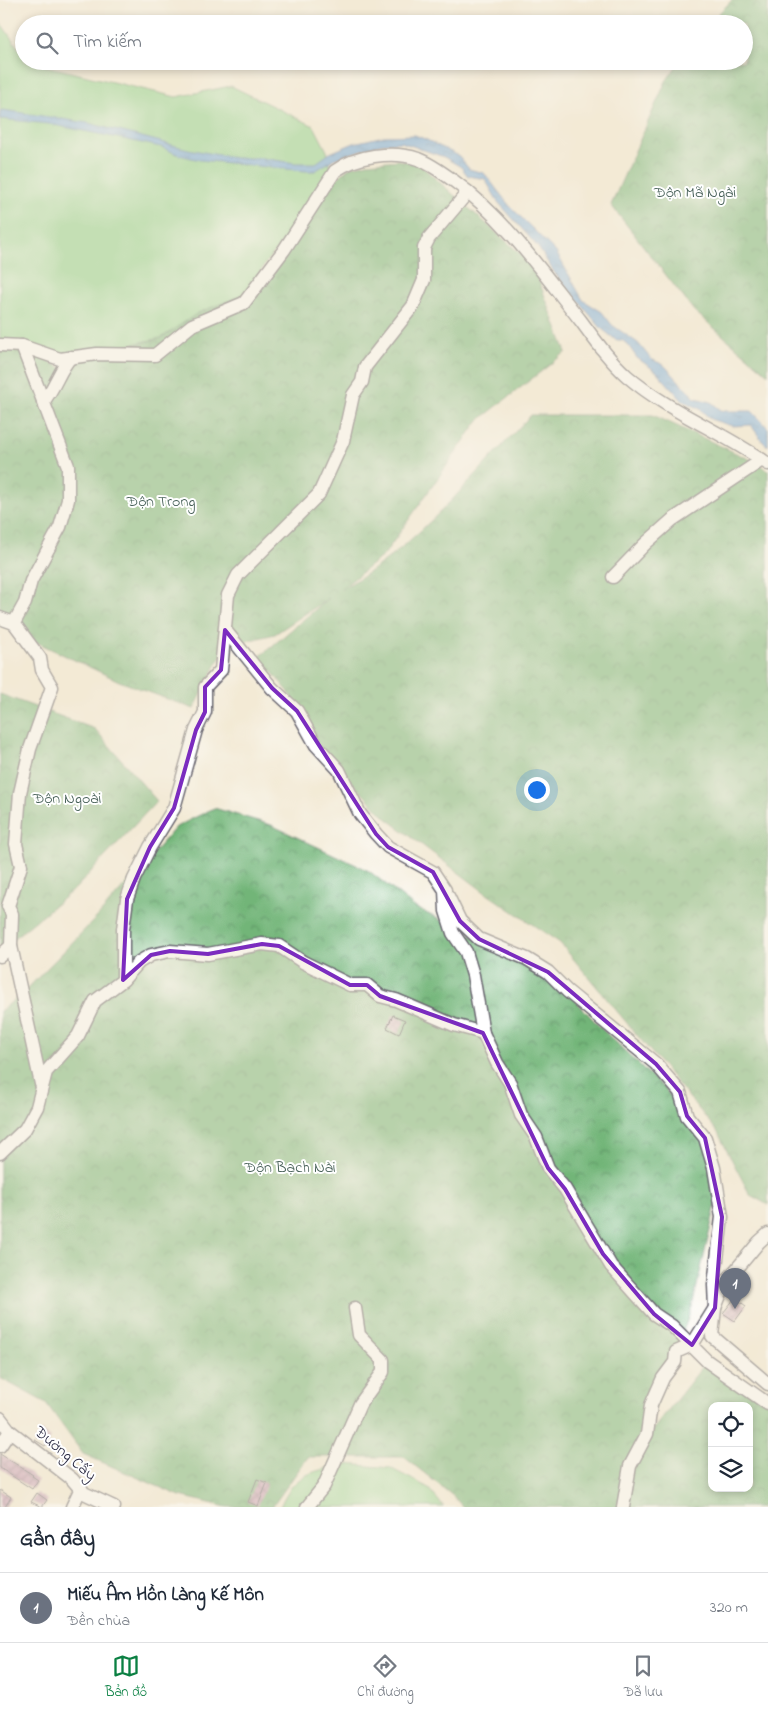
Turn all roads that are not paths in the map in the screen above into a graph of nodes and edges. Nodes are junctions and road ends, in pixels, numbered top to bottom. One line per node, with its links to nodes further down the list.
1 (468, 192): 4 (street); 6 (street); 10 (street)
2 (0, 345): 3 (street)
3 (22, 346): 4 (street); 5 (street)
4 (71, 357): 5 (street)
5 (43, 402): 9 (street)
6 (765, 462): 7 (street)
7 (613, 577)
8 (0, 618): 9 (street)
9 (14, 623): 12 (street)
10 (225, 630): 11 (street); 14 (street)
11 (445, 890): 15 (street); 20 (street)
12 (11, 946): 13 (street); 16 (street)
13 (0, 956)
14 (123, 980): 15 (street); 16 (street)
15 (483, 1033): 21 (street)
16 (42, 1084): 17 (street)
17 (0, 1153)
18 (768, 1234): 20 (street)
19 (355, 1308): 30 (street)
20 (715, 1308): 21 (street); 22 (street)
21 (692, 1345): 23 (street); 31 (street)
22 (768, 1384)
23 (768, 1404)
24 (0, 1418): 25 (street, Đường Cấy)
25 (10, 1431): 26 (street); 27 (street, Đường Cấy)
26 (0, 1446)
27 (81, 1488): 28 (street); 29 (street, Đường Cấy)
28 (72, 1507)
29 (114, 1507)
30 (306, 1507)
31 (624, 1507)

